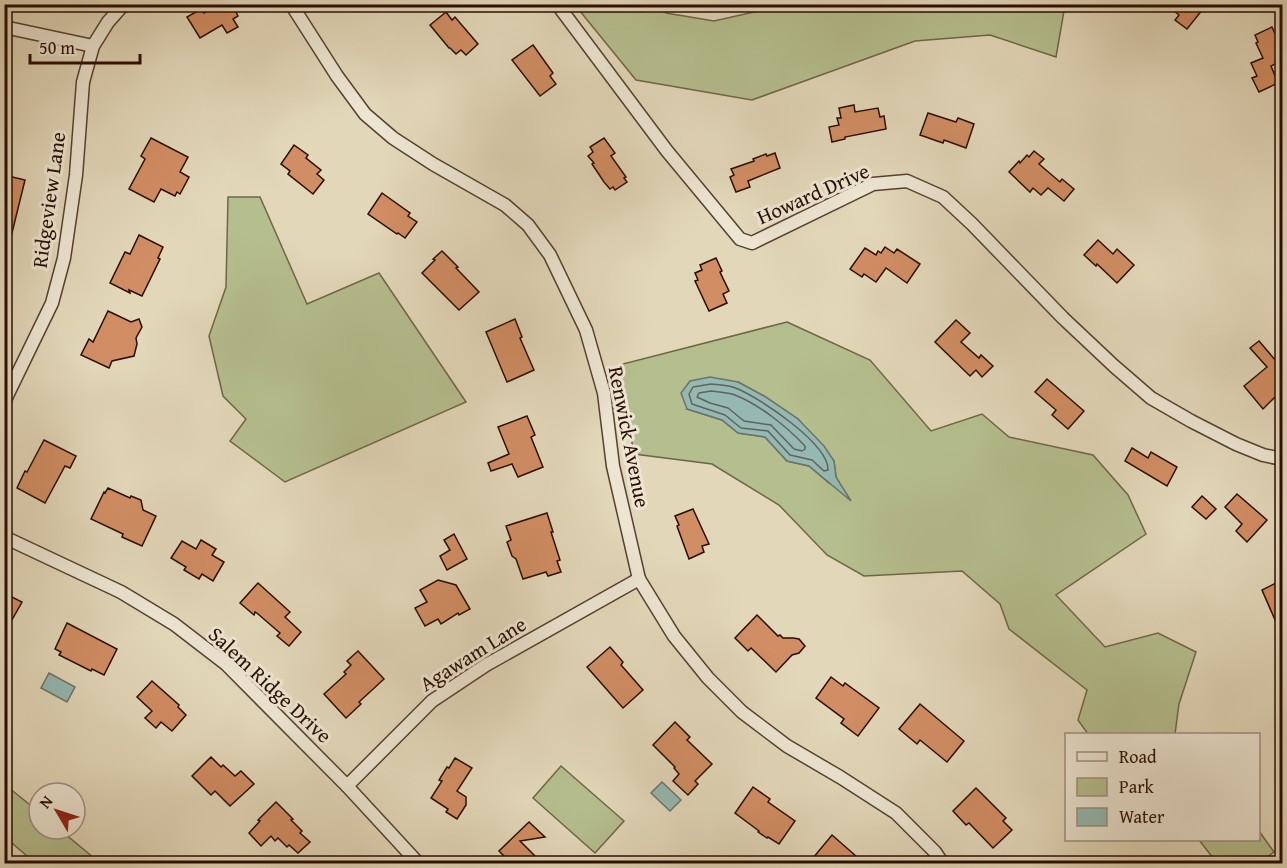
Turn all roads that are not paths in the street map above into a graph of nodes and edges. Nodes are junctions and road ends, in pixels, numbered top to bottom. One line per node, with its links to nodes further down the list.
1 (124, 4): 5 (street, Ridgeview Lane)
2 (291, 4): 9 (street, Renwick Avenue)
3 (557, 4): 7 (street, Howard Drive)
4 (4, 27): 5 (street)
5 (93, 46): 6 (street, Ridgeview Lane)
6 (4, 402)
7 (1282, 459)
8 (4, 537): 10 (street, Salem Ridge Drive)
9 (639, 579): 10 (street, Agawam Lane); 12 (street, Renwick Avenue)
10 (347, 786): 11 (street, Salem Ridge Drive)
11 (419, 864)
12 (943, 864)

